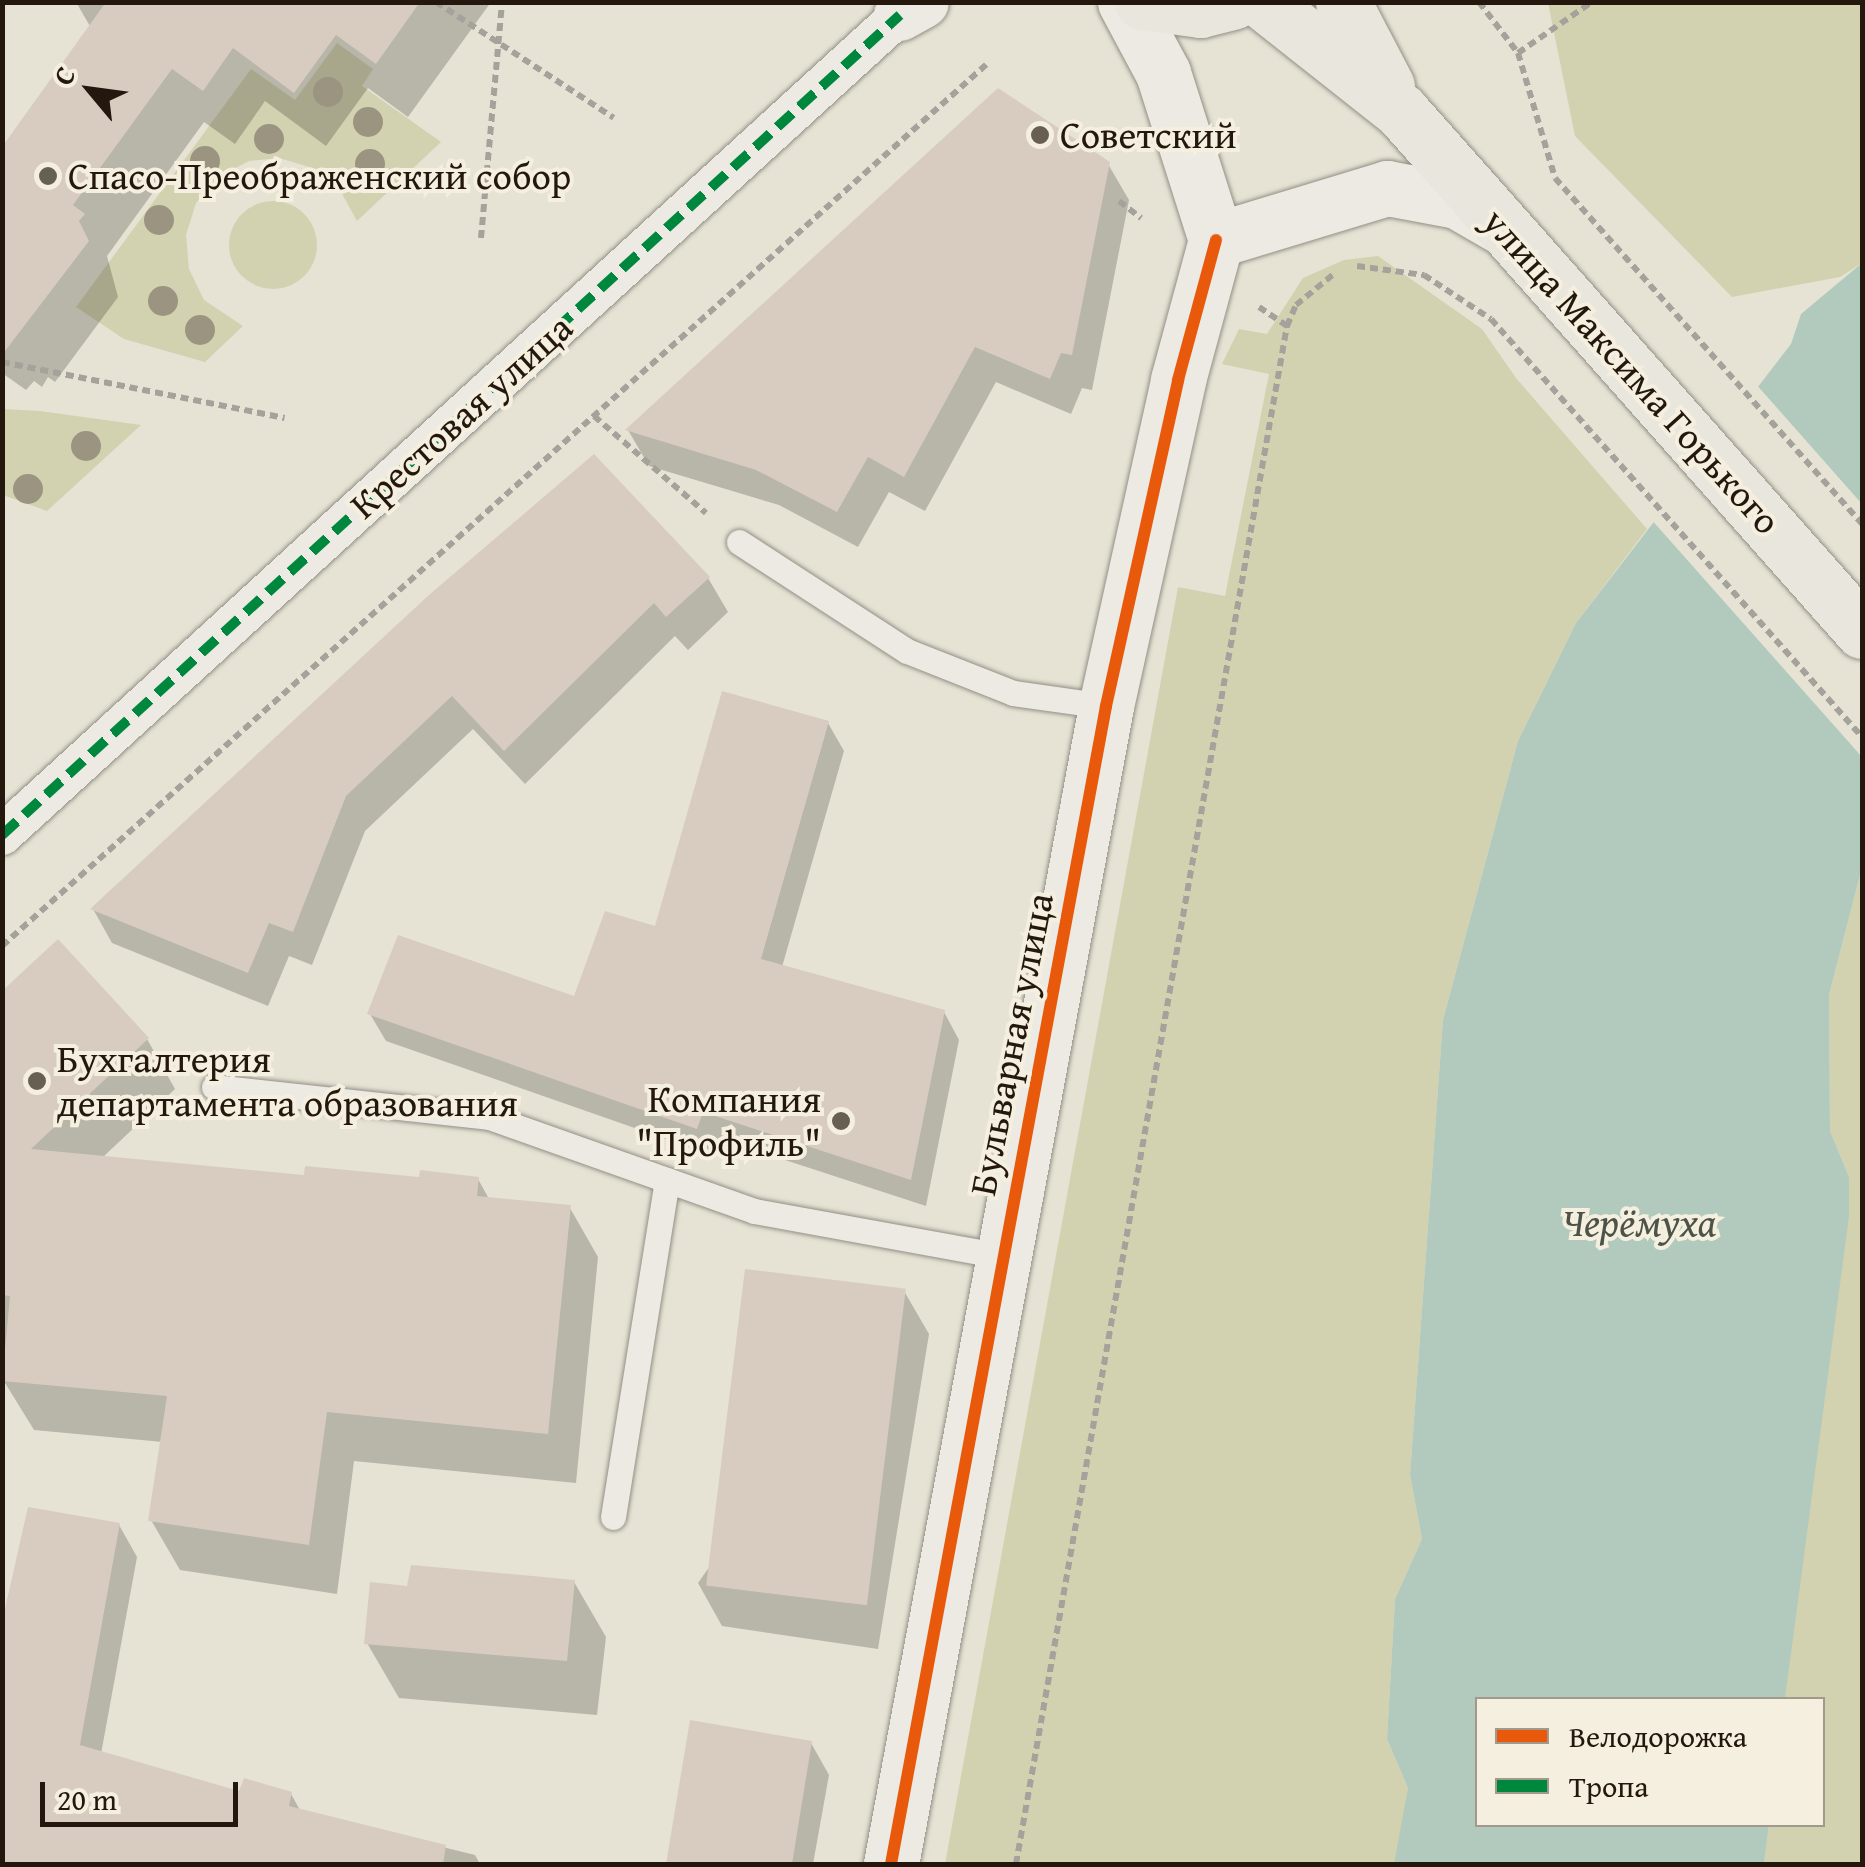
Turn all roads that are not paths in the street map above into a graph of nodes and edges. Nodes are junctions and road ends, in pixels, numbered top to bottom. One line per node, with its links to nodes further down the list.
1 (1125, 2): 9 (street)
2 (1142, 2): 3 (main road)
3 (1232, 2)
4 (1263, 2): 7 (main road)
5 (1343, 2): 7 (main road)
6 (912, 8): 13 (street, Крестовая улица)
7 (1401, 111): 8 (main road, улица Максима Горького)
8 (1504, 228): 9 (street); 11 (main road, улица Максима Горького)
9 (1216, 240): 12 (street, Бульварная улица)
10 (739, 542): 12 (lane)
11 (1862, 631)
12 (1106, 706): 16 (street, Бульварная улица)
13 (4, 830)
14 (214, 1086): 15 (lane)
15 (666, 1180): 16 (lane); 17 (lane)
16 (1000, 1256): 18 (street, Бульварная улица)
17 (612, 1518)
18 (891, 1864)

